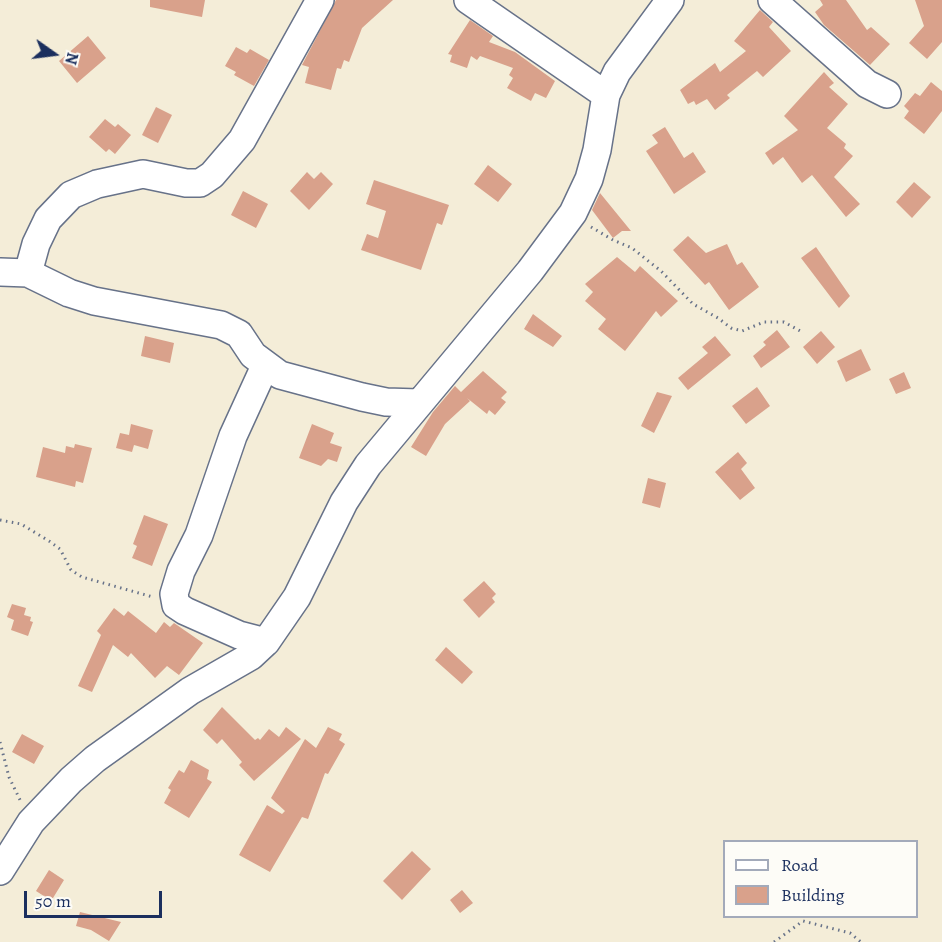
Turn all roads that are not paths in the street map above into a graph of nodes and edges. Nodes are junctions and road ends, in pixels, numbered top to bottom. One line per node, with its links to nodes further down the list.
1 (320, 0): 8 (street)
2 (468, 0): 5 (street)
3 (670, 0): 5 (street)
4 (772, 0): 6 (street)
5 (606, 94): 10 (street)
6 (887, 94)
7 (0, 272): 8 (street)
8 (28, 273): 9 (street)
9 (265, 366): 10 (street); 11 (street)
10 (418, 402): 11 (street)
11 (266, 642): 12 (street)
12 (0, 871)

